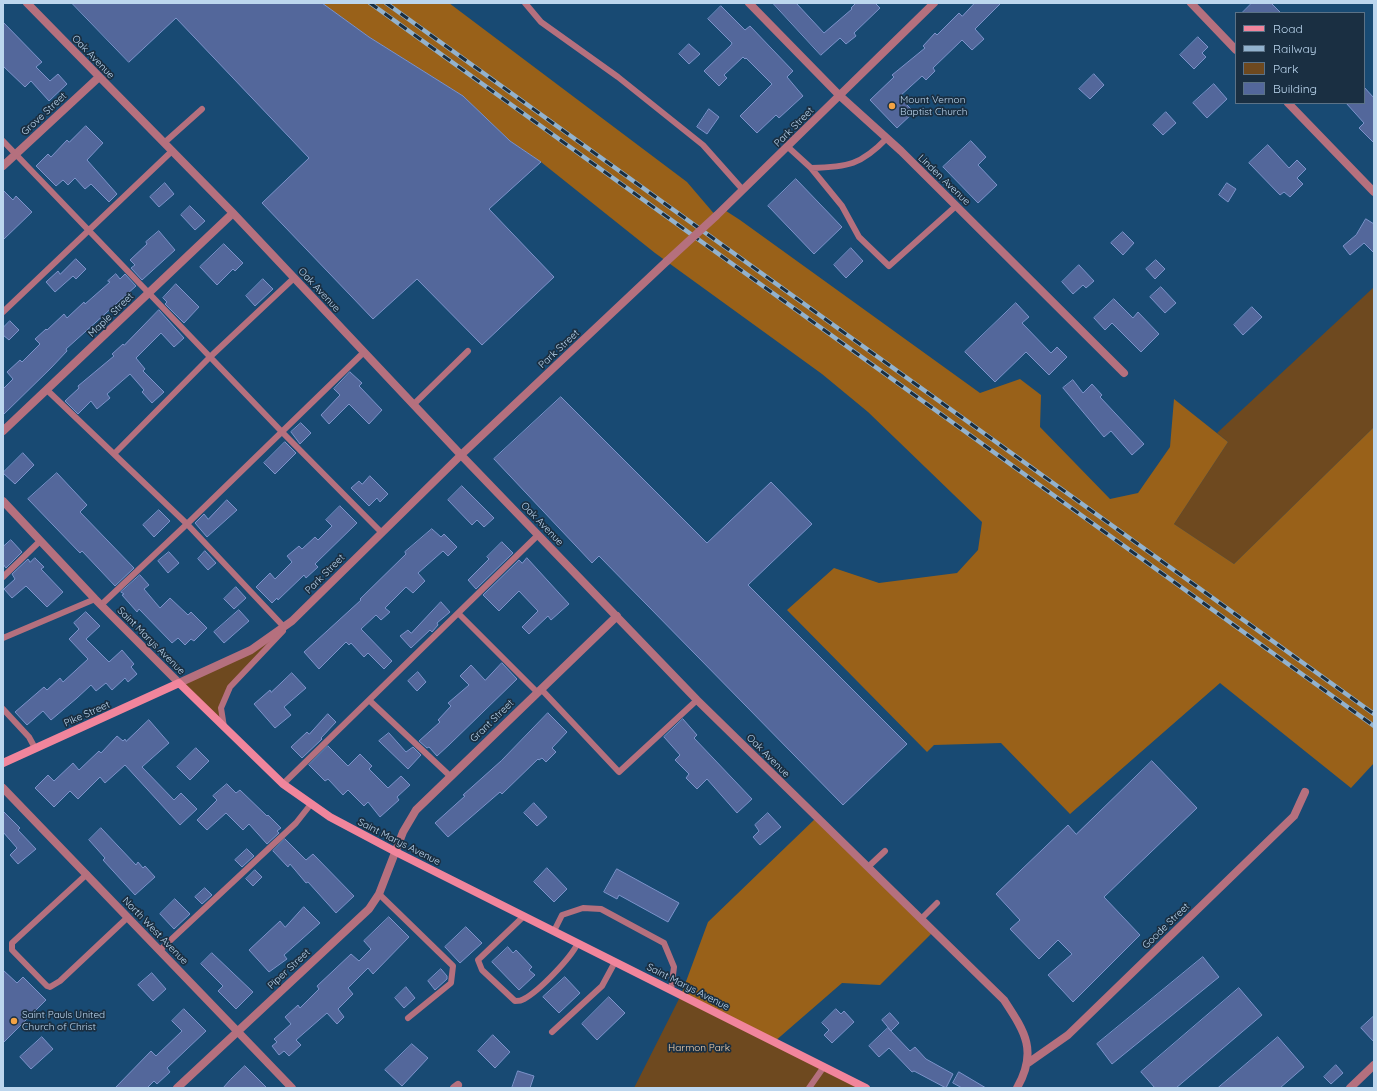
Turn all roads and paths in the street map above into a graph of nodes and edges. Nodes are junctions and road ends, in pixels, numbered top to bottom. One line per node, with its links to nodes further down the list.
1 (27, 3): 7 (street, Oak Avenue)
2 (525, 3): 19 (lane)
3 (749, 3): 8 (street, Linden Avenue)
4 (934, 3): 8 (street, Park Street)
5 (1191, 3): 6 (street)
6 (1235, 49)
7 (99, 77): 13 (street, Oak Avenue); 16 (street, Grove Street)
8 (839, 95): 11 (street, Linden Avenue); 14 (street, Park Street)
9 (1289, 104): 20 (street)
10 (202, 109): 13 (lane)
11 (887, 138): 18 (lane); 21 (street, Linden Avenue)
12 (3, 141): 16 (lane)
13 (164, 143): 15 (street, Oak Avenue)
14 (788, 147): 18 (lane); 19 (street, Park Street)
15 (172, 151): 22 (street, Oak Avenue); 23 (lane)
16 (15, 154): 17 (street, Grove Street); 23 (lane)
17 (3, 166)
18 (811, 168): 21 (lane)
19 (743, 190): 36 (street, Park Street, bridge)
20 (1374, 192)
21 (956, 206): 30 (street, Linden Avenue)
22 (233, 213): 24 (street, Oak Avenue); 25 (street, Maple Street)
23 (88, 230): 25 (lane); 26 (lane)
24 (294, 278): 28 (street, Oak Avenue); 29 (lane)
25 (149, 292): 29 (lane); 31 (street, Maple Street)
26 (3, 312)
27 (468, 351): 32 (lane)
28 (364, 352): 32 (street, Oak Avenue); 34 (lane)
29 (210, 357): 34 (lane); 35 (lane)
30 (1124, 373)
31 (47, 390): 33 (street, Maple Street); 35 (lane)
32 (413, 405): 36 (street, Oak Avenue)
33 (3, 431)
34 (282, 432): 38 (lane); 39 (lane)
35 (114, 454): 38 (lane)
36 (461, 455): 39 (street, Park Street); 40 (street, Oak Avenue)
37 (3, 501): 41 (street, Saint Marys Avenue)
38 (187, 524): 44 (lane); 48 (lane)
39 (382, 533): 47 (street, Park Street)
40 (538, 535): 45 (lane); 46 (street, Oak Avenue)
41 (40, 541): 42 (lane); 43 (street, Saint Marys Avenue)
42 (3, 577)
43 (95, 599): 44 (street, Saint Marys Avenue); 49 (lane)
44 (101, 605): 50 (street, Saint Marys Avenue)
45 (458, 613): 51 (lane); 52 (lane)
46 (617, 616): 51 (street, Grant Street); 53 (street, Oak Avenue)
47 (292, 621): 48 (street, Park Street); 55 (lane)
48 (284, 627): 50 (street, Park Street)
49 (3, 638)
50 (179, 683): 55 (main road, Saint Marys Avenue); 56 (main road, Pike Street)
51 (539, 691): 53 (lane); 58 (street, Grant Street)
52 (369, 700): 58 (lane); 59 (lane)
53 (697, 700): 65 (street, Oak Avenue)
54 (3, 709): 56 (lane)
55 (225, 729): 59 (main road, Saint Marys Avenue)
56 (35, 748): 57 (main road, Pike Street)
57 (3, 763)
58 (450, 776): 64 (street, Grant Street)
59 (283, 784): 62 (main road, Saint Marys Avenue)
60 (3, 788): 66 (street, North West Avenue)
61 (1305, 792): 80 (street, Goode Street)
62 (312, 804): 64 (main road, Saint Marys Avenue); 74 (lane)
63 (885, 851): 65 (lane)
64 (396, 852): 67 (street, Piper Street); 69 (main road, Saint Marys Avenue)
65 (868, 867): 71 (street, Oak Avenue)
66 (86, 874): 70 (street, North West Avenue); 70 (lane)
67 (379, 894): 77 (lane); 78 (street, Piper Street)
68 (937, 903): 71 (lane)
69 (524, 916): 72 (main road, Saint Marys Avenue); 73 (lane)
70 (128, 917): 74 (street, North West Avenue)
71 (921, 919): 80 (street, Oak Avenue)
72 (554, 932): 73 (main road, Saint Marys Avenue); 76 (lane)
73 (578, 943): 75 (main road, Saint Marys Avenue)
74 (160, 950): 78 (street, North West Avenue)
75 (616, 962): 76 (main road, Saint Marys Avenue); 79 (lane)
76 (671, 990): 82 (main road, Saint Marys Avenue)
77 (408, 1018)
78 (238, 1031): 83 (street, Piper Street); 84 (street, North West Avenue)
79 (552, 1032)
80 (1028, 1064): 87 (street)
81 (1374, 1065): 88 (street)
82 (823, 1068): 85 (lane); 86 (main road, Saint Marys Avenue)
83 (177, 1088)
84 (292, 1088)
85 (809, 1088)
86 (866, 1088)
87 (1017, 1088)
88 (1350, 1088)

